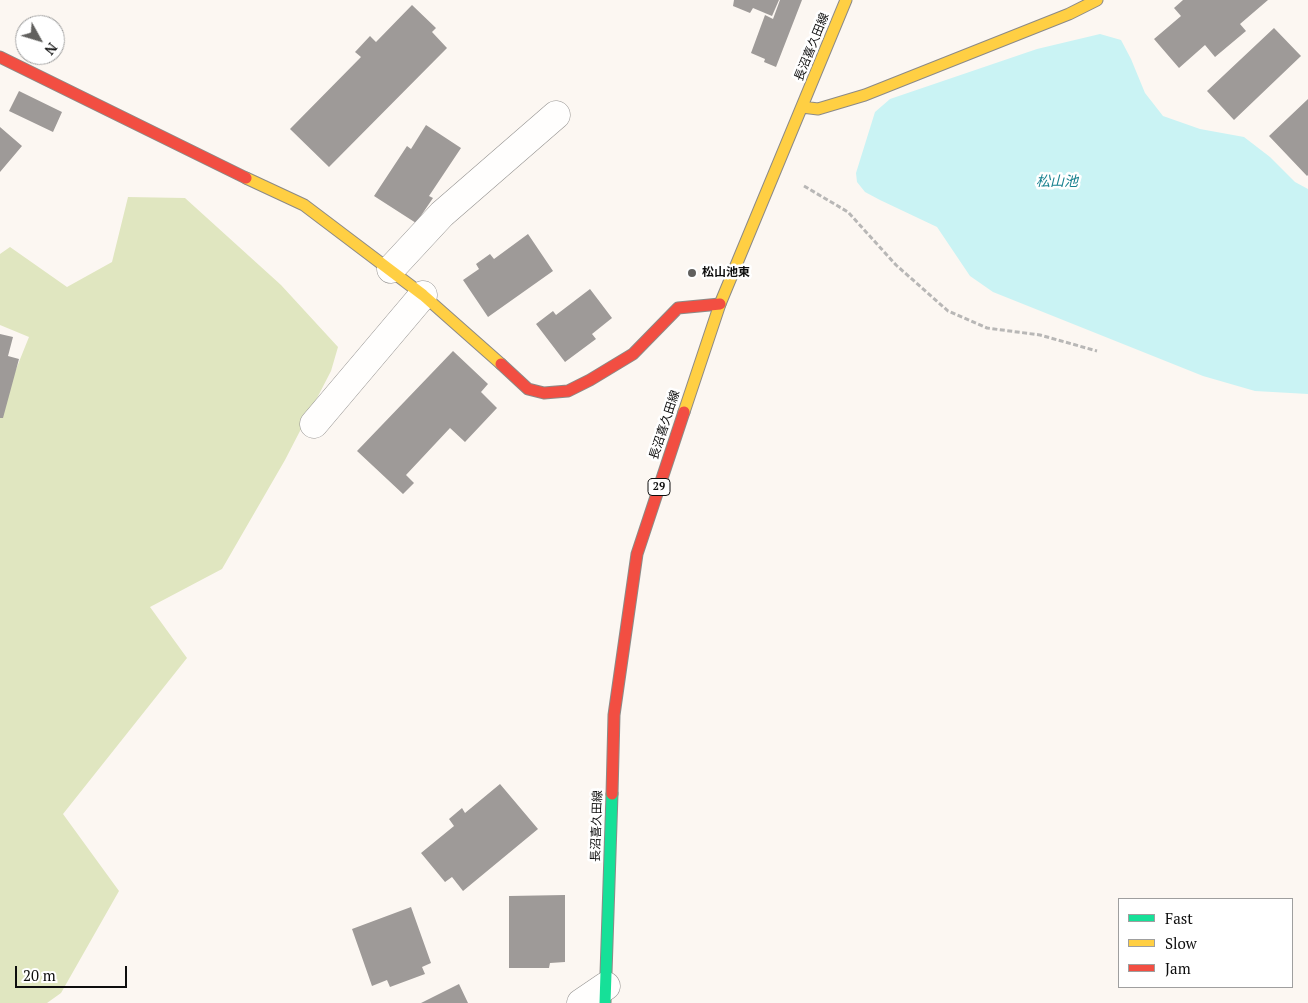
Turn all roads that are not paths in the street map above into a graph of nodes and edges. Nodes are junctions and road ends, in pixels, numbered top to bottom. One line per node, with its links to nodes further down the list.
1 (846, 0): 4 (street, 長沼喜久田線 / 29)
2 (1097, 0): 4 (street)
3 (0, 57): 6 (street)
4 (802, 107): 8 (street, 長沼喜久田線 / 29)
5 (556, 115): 6 (street)
6 (391, 269): 7 (street)
7 (423, 295): 8 (street); 9 (street)
8 (720, 304): 10 (street, 長沼喜久田線 / 29)
9 (314, 424)
10 (605, 994): 11 (street)
11 (580, 1003)

